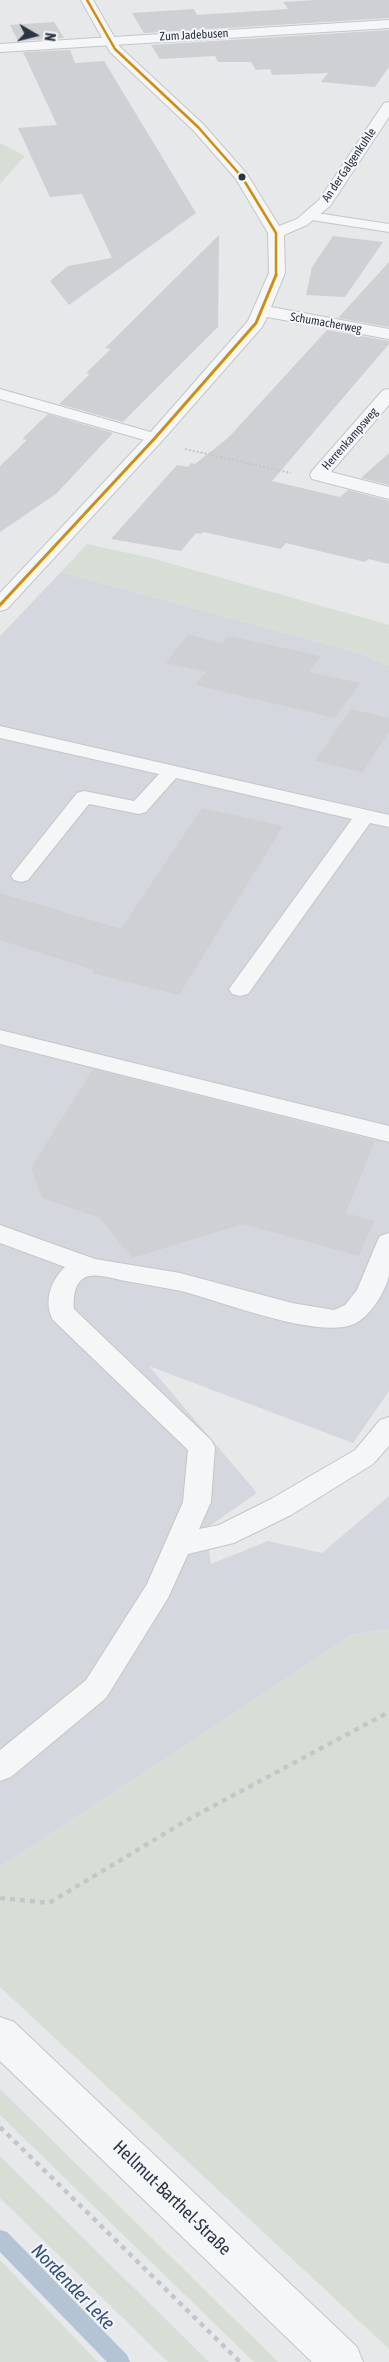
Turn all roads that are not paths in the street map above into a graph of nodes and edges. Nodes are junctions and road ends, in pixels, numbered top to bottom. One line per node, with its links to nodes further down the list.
1 (87, 0): 3 (street)
2 (389, 24): 3 (street, Zum Jadebusen)
3 (110, 41): 4 (street, Zum Jadebusen); 8 (street)
4 (0, 48)
5 (389, 106): 6 (street, An der Galgenkuhle)
6 (310, 216): 7 (lane); 8 (street, An der Galgenkuhle)
7 (389, 228)
8 (276, 233): 9 (street)
9 (263, 311): 10 (street, Schumacherweg); 13 (street)
10 (389, 334)
11 (0, 394): 13 (lane)
12 (389, 394): 14 (street, Herrenkampsweg)
13 (152, 441): 15 (street)
14 (389, 493)
15 (0, 604)
16 (0, 732): 17 (lane)
17 (172, 771): 18 (lane); 20 (lane)
18 (365, 815): 19 (lane); 21 (lane)
19 (389, 820)
20 (21, 876)
21 (240, 989)
22 (0, 1036): 23 (lane)
23 (389, 1134)
24 (0, 1234): 26 (lane)
25 (389, 1242): 26 (lane)
26 (92, 1267): 28 (lane)
27 (389, 1427): 28 (lane)
28 (178, 1546): 29 (lane)
29 (0, 1768)
30 (0, 2035): 31 (street, Hellmut-Barthel-Straße)
31 (342, 2362)

